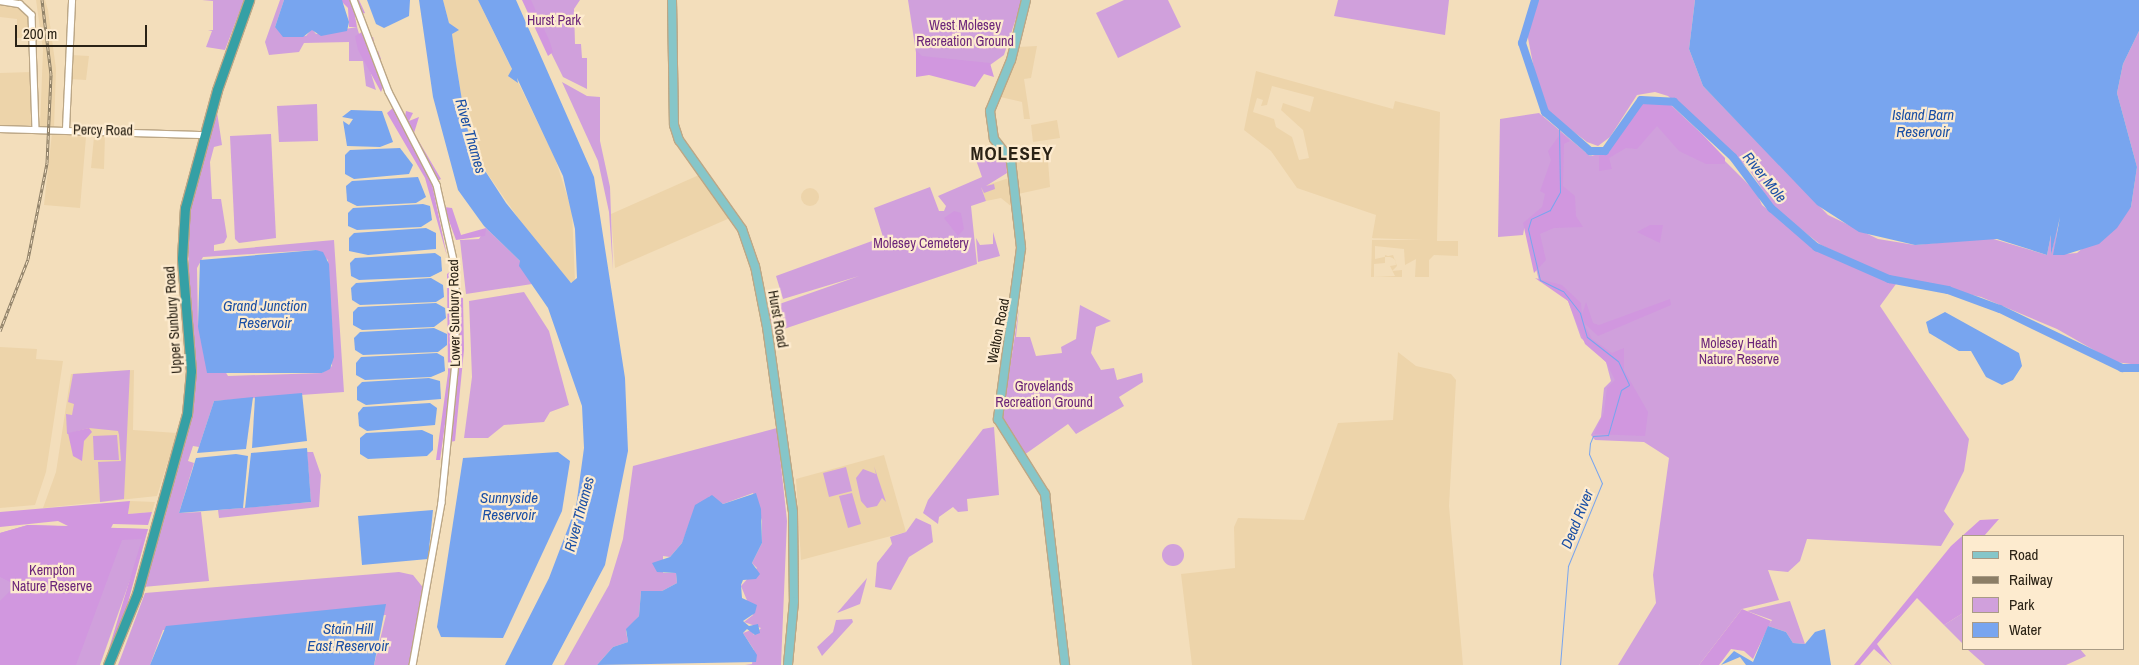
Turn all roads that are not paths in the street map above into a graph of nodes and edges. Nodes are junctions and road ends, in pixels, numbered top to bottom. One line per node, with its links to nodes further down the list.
1 (72, 0): 8 (street)
2 (249, 0): 10 (highway, Upper Sunbury Road)
3 (354, 0): 12 (street, Lower Sunbury Road)
4 (672, 0): 13 (main road, Hurst Road)
5 (1026, 0): 14 (main road, Walton Road)
6 (3, 1): 7 (street)
7 (36, 129): 8 (street, Percy Road); 9 (street, Percy Road)
8 (66, 129): 10 (street, Percy Road)
9 (0, 130)
10 (206, 135): 11 (highway, Upper Sunbury Road)
11 (108, 665)
12 (414, 665)
13 (788, 665)
14 (1065, 665)

